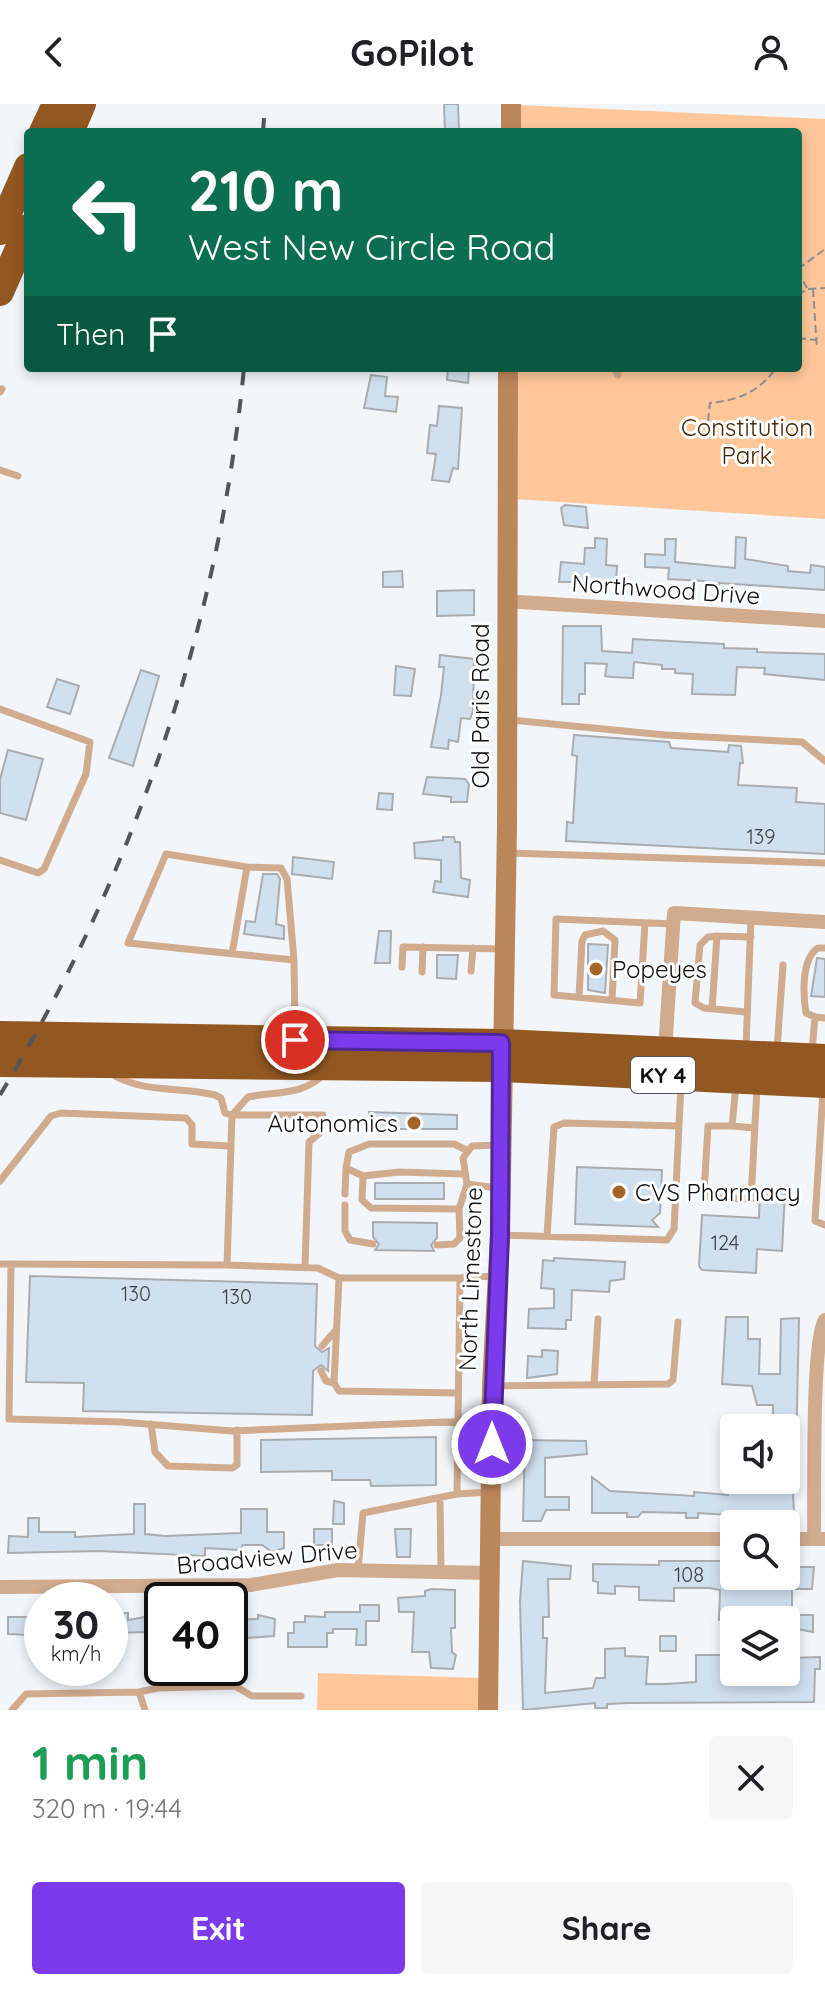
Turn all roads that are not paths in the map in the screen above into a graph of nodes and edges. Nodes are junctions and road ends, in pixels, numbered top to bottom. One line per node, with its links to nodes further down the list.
1 (56, 104): 4 (highway)
2 (82, 104): 5 (highway)
3 (511, 104): 6 (street)
4 (45, 128)
5 (72, 128)
6 (511, 128)
7 (17, 194): 8 (highway)
8 (0, 231)
9 (24, 237): 10 (highway)
10 (0, 292)
11 (508, 372): 14 (street, Old Paris Road)
12 (0, 470): 13 (lane)
13 (18, 476)
14 (505, 601): 15 (street, Northwood Drive); 17 (street, Old Paris Road)
15 (825, 621)
16 (0, 709): 20 (lane)
17 (505, 720): 18 (lane); 19 (street, Old Paris Road)
18 (825, 761)
19 (506, 852): 21 (lane); 32 (street, Old Paris Road)
20 (0, 860)
21 (825, 863)
22 (247, 867): 33 (lane); 33 (lane); 34 (lane)
23 (751, 917): 24 (street); 26 (street); 28 (lane)
24 (825, 922)
25 (645, 923): 26 (lane); 39 (lane); 40 (lane)
26 (674, 924): 47 (street)
27 (717, 936): 28 (lane); 41 (lane); 41 (lane)
28 (751, 937): 42 (lane)
29 (423, 947): 30 (lane); 36 (lane); 38 (lane)
30 (473, 948): 32 (lane); 37 (lane)
31 (825, 948): 43 (lane)
32 (504, 949): 49 (street, Old Paris Road)
33 (232, 954): 34 (lane)
34 (294, 960): 46 (lane)
35 (783, 965): 48 (lane)
36 (402, 967)
37 (471, 971)
38 (422, 972)
39 (579, 997): 40 (lane); 40 (lane)
40 (612, 1000)
41 (712, 1009): 42 (lane)
42 (746, 1012): 53 (lane)
43 (815, 1017): 44 (lane); 54 (lane)
44 (825, 1018)
45 (0, 1035): 46 (highway, KY 4)
46 (295, 1040): 49 (highway, KY 4)
47 (665, 1050): 49 (highway, KY 4); 53 (highway, KY 4)
48 (777, 1055): 53 (highway, KY 4); 54 (highway, KY 4)
49 (501, 1056): 52 (highway, KY 4); 55 (highway, KY 4); 61 (street, North Limestone)
50 (0, 1063): 51 (highway, KY 4)
51 (97, 1063): 52 (highway, KY 4); 56 (lane)
52 (332, 1065): 56 (lane)
53 (747, 1071): 54 (highway, KY 4); 55 (highway, KY 4); 58 (lane); 59 (lane)
54 (821, 1071): 60 (lane)
55 (681, 1076): 57 (lane)
56 (232, 1115): 62 (lane); 81 (lane)
57 (679, 1126): 75 (lane); 75 (lane)
58 (732, 1126): 59 (lane); 59 (lane)
59 (755, 1128)
60 (822, 1134): 73 (lane)
61 (501, 1145): 63 (lane); 69 (street, North Limestone)
62 (230, 1146): 67 (lane); 80 (lane)
63 (466, 1150): 64 (lane); 65 (lane)
64 (346, 1168): 66 (lane); 70 (lane)
65 (463, 1174): 66 (lane); 68 (lane)
66 (363, 1176): 72 (lane)
67 (0, 1181)
68 (467, 1184): 69 (lane); 72 (lane)
69 (500, 1189): 74 (street, North Limestone)
70 (345, 1194)
71 (345, 1205): 76 (lane)
72 (459, 1209): 77 (lane)
73 (825, 1225)
74 (500, 1235): 75 (lane); 82 (street, North Limestone)
75 (547, 1236)
76 (373, 1244)
77 (437, 1245)
78 (0, 1264): 79 (lane)
79 (11, 1264): 80 (lane); 95 (lane)
80 (227, 1265): 81 (lane)
81 (305, 1268): 83 (lane)
82 (497, 1276): 84 (lane); 93 (street, North Limestone)
83 (339, 1278): 84 (lane); 88 (lane)
84 (460, 1278): 94 (lane)
85 (598, 1319): 92 (lane)
86 (825, 1320): 105 (street)
87 (678, 1322): 92 (lane)
88 (335, 1331): 89 (lane); 91 (lane)
89 (322, 1346)
90 (321, 1371): 91 (lane)
91 (334, 1383): 94 (lane)
92 (594, 1385): 93 (lane)
93 (492, 1386): 96 (street, North Limestone)
94 (458, 1393): 97 (lane)
95 (5, 1419): 98 (lane)
96 (492, 1420): 97 (lane); 100 (street, North Limestone)
97 (457, 1422): 99 (lane); 101 (lane)
98 (151, 1424): 99 (lane); 99 (lane)
99 (237, 1430)
100 (492, 1492): 101 (lane); 103 (street, North Limestone)
101 (457, 1494): 102 (lane)
102 (440, 1498): 106 (lane); 107 (lane)
103 (491, 1539): 104 (street); 108 (street, North Limestone)
104 (720, 1539)
105 (820, 1539)
106 (358, 1570): 107 (street, Broadview Drive); 109 (street, Broadview Drive)
107 (441, 1571): 108 (street, Broadview Drive)
108 (490, 1573): 114 (street, North Limestone)
109 (0, 1587)
110 (139, 1692): 111 (lane); 112 (lane); 113 (lane)
111 (301, 1696)
112 (12, 1710)
113 (145, 1710)
114 (488, 1710)

